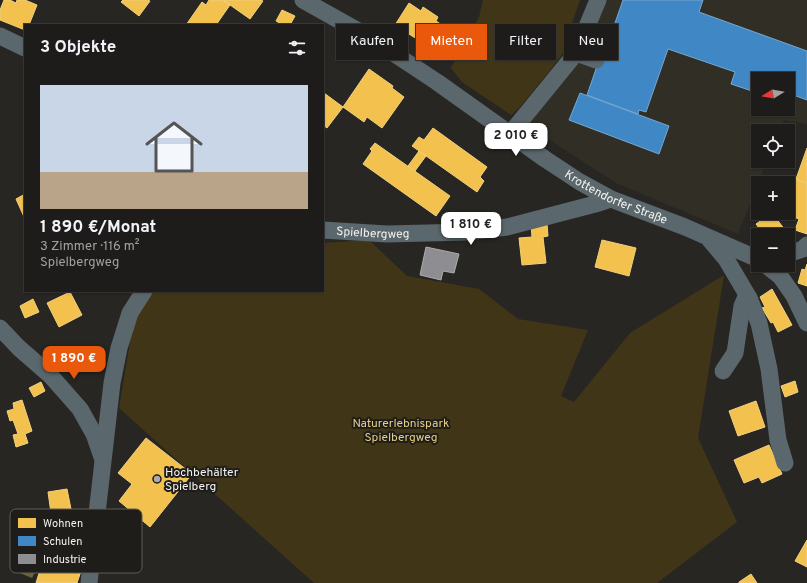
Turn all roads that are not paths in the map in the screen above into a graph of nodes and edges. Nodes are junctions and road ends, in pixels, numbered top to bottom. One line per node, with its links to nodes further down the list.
1 (303, 0): 7 (street, Krottendorfer Straße)
2 (598, 0): 3 (street)
3 (588, 24)
4 (0, 36): 5 (street)
5 (24, 48)
6 (570, 60): 7 (street)
7 (510, 134): 8 (street, Krottendorfer Straße)
8 (611, 199): 9 (street, Spielbergweg); 10 (street, Krottendorfer Straße)
9 (324, 230)
10 (708, 237): 13 (street, Krottendorfer Straße); 16 (street)
11 (807, 245): 12 (street)
12 (795, 252)
13 (751, 256)
14 (775, 272): 17 (street)
15 (143, 292): 20 (street)
16 (749, 298): 19 (street); 21 (street)
17 (806, 318)
18 (0, 328): 20 (street)
19 (723, 371)
20 (104, 461): 22 (street)
21 (785, 463)
22 (98, 509)
23 (90, 573): 24 (street)
24 (89, 583)

